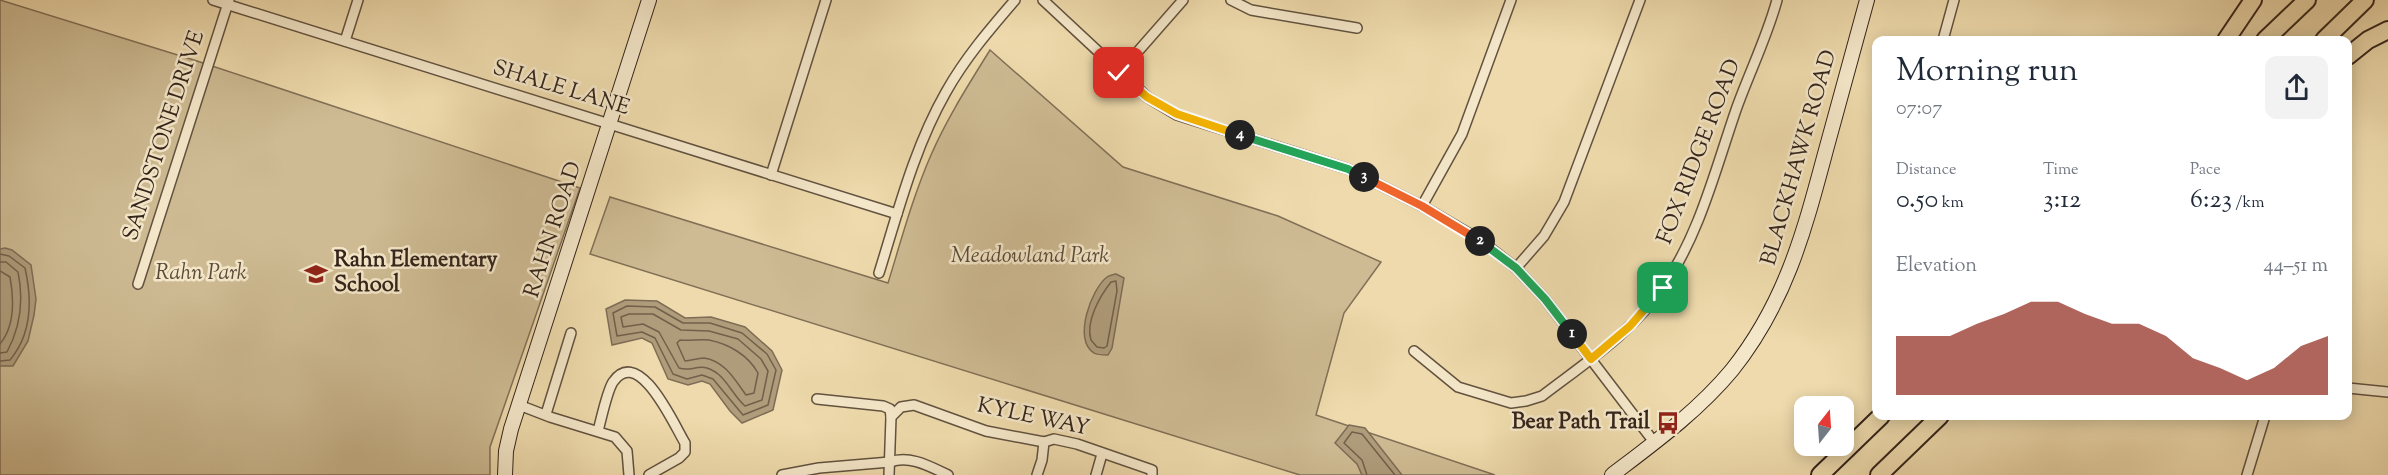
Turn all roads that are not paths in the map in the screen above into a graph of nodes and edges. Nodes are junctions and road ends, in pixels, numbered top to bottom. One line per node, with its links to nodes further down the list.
1 (213, 0): 17 (street, SHALE LANE)
2 (358, 0): 24 (street)
3 (649, 0): 27 (street, RAHN ROAD)
4 (826, 0): 28 (street)
5 (1015, 0): 30 (street)
6 (1043, 0): 26 (street)
7 (1183, 0): 26 (street)
8 (1231, 0): 18 (street)
9 (1511, 0): 29 (street)
10 (1640, 0): 31 (street)
11 (1777, 0): 36 (street, FOX RIDGE ROAD)
12 (1867, 0): 48 (street, BLACKHAWK ROAD)
13 (1954, 0): 20 (street)
14 (2253, 0): 21 (highway)
15 (2307, 0): 22 (highway)
16 (2365, 0): 23 (highway)
17 (229, 2): 24 (street, SHALE LANE); 33 (street, SANDSTONE DRIVE)
18 (1357, 28)
19 (2388, 30): 25 (highway)
20 (1944, 36)
21 (2229, 36)
22 (2269, 36)
23 (2328, 36)
24 (345, 41): 27 (street, SHALE LANE)
25 (2352, 53)
26 (1119, 73): 29 (street)
27 (610, 124): 28 (street, SHALE LANE); 40 (street, RAHN ROAD)
28 (771, 175): 30 (street, SHALE LANE)
29 (1422, 206): 31 (street)
30 (897, 214): 32 (street)
31 (1516, 268): 36 (street)
32 (879, 273)
33 (138, 284)
34 (571, 333): 41 (street)
35 (1414, 351): 36 (street, FOX RIDGE ROAD)
36 (1591, 359): 48 (street)
37 (2352, 388): 38 (street)
38 (2388, 392)
39 (817, 399): 42 (street)
40 (519, 405): 41 (street); 52 (street, RAHN ROAD)
41 (546, 414): 46 (street)
42 (891, 417): 47 (street, KYLE WAY); 50 (street)
43 (1877, 420): 62 (highway)
44 (1936, 420): 63 (highway)
45 (2264, 420): 51 (street)
46 (598, 431): 53 (street); 54 (street)
47 (1044, 441): 49 (street, KYLE WAY); 58 (street)
48 (1654, 442): 61 (street, BLACKHAWK ROAD)
49 (1102, 454): 59 (street); 60 (street, KYLE WAY)
50 (890, 462): 55 (street); 56 (street); 57 (street)
51 (2249, 474)
52 (505, 475)
53 (628, 475)
54 (649, 475)
55 (782, 475)
56 (889, 475)
57 (948, 475)
58 (1037, 475)
59 (1096, 475)
60 (1152, 475)
61 (1612, 475)
62 (1820, 475)
63 (1879, 475)

